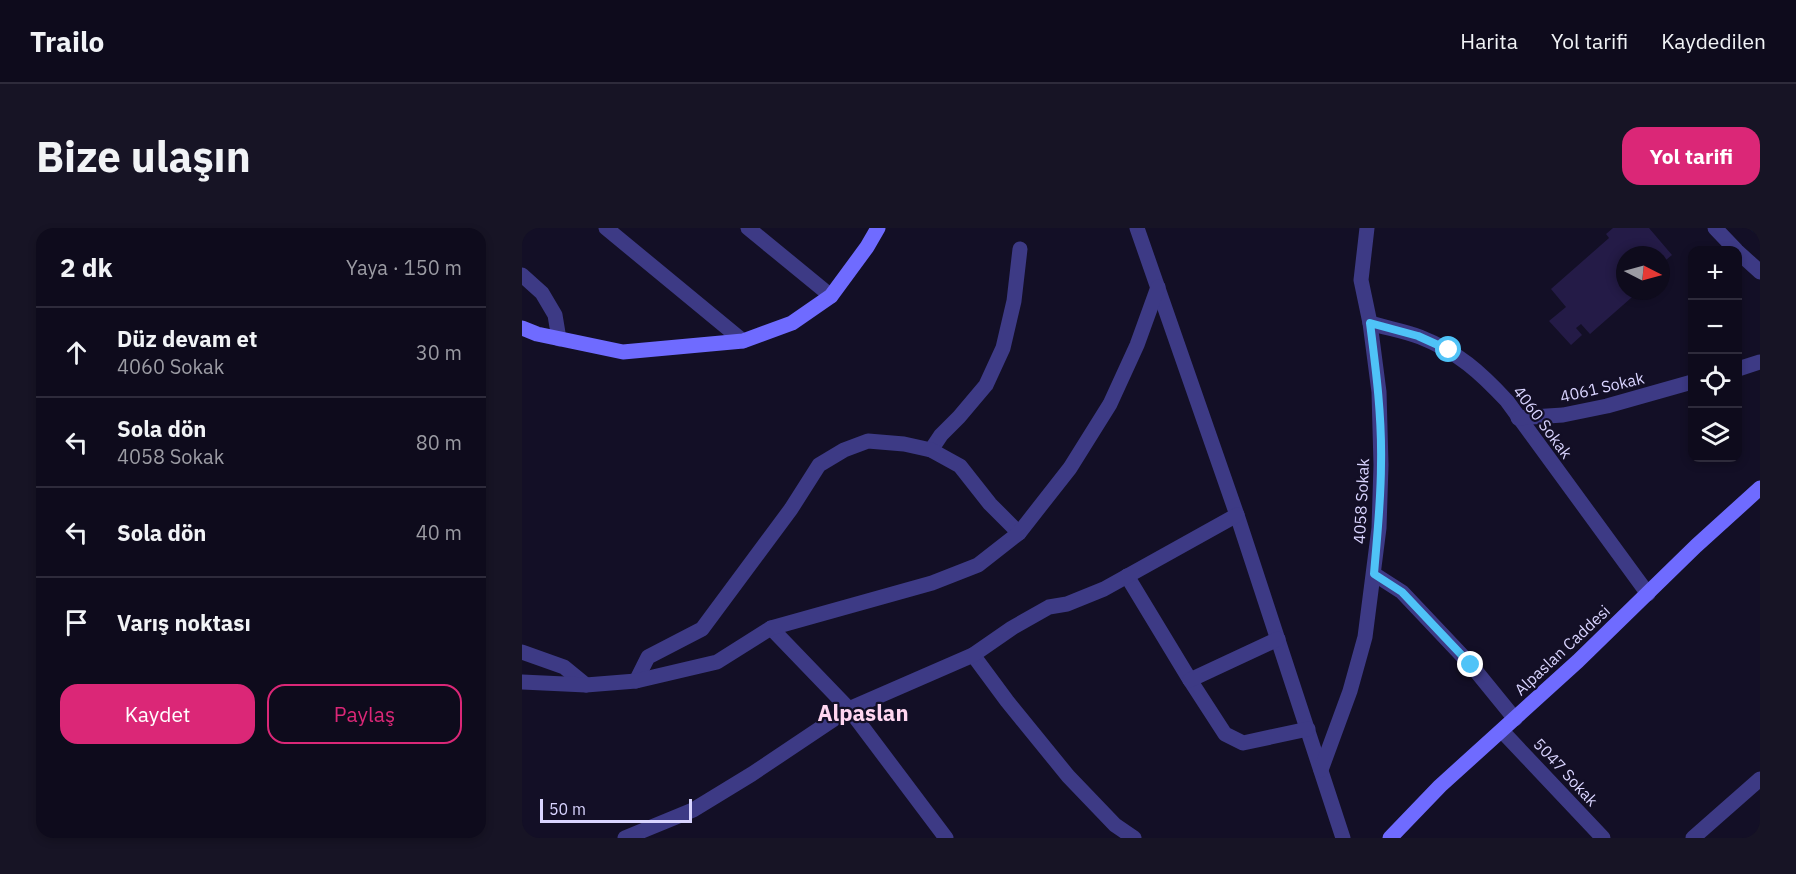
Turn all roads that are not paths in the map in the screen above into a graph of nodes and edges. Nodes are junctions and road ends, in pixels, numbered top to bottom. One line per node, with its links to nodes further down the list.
1 (606, 228): 17 (street)
2 (748, 228): 13 (street)
3 (878, 228): 13 (street)
4 (1137, 228): 12 (street)
5 (1367, 228): 14 (street, 4058 Sokak)
6 (1715, 228): 7 (street)
7 (1732, 246)
8 (1020, 249): 22 (street)
9 (1742, 256): 10 (street)
10 (1760, 272)
11 (522, 275): 16 (street)
12 (1158, 287): 24 (street); 25 (street)
13 (831, 296): 17 (street)
14 (1370, 323): 21 (street, 4060 Sokak); 26 (street, 4058 Sokak)
15 (522, 328): 16 (street)
16 (559, 339): 17 (street)
17 (742, 341)
18 (1760, 362): 19 (street)
19 (1742, 367)
20 (1688, 383): 21 (street, 4061 Sokak)
21 (1518, 418): 28 (street, 4060 Sokak)
22 (931, 450): 25 (street); 34 (street)
23 (1760, 488): 28 (street, Alpaslan Caddesi)
24 (1237, 514): 27 (street); 30 (street)
25 (1019, 533): 29 (street)
26 (1374, 574): 38 (street); 41 (street, 4058 Sokak)
27 (1127, 576): 32 (street); 33 (street)
28 (1648, 594): 38 (street, Alpaslan Caddesi)
29 (771, 628): 34 (street); 37 (street)
30 (1278, 639): 33 (street); 39 (street)
31 (522, 652): 36 (street)
32 (973, 655): 37 (street); 45 (street)
33 (1190, 680): 39 (street)
34 (636, 681): 36 (street)
35 (522, 682): 36 (street)
36 (586, 685)
37 (849, 709): 43 (street); 44 (street)
38 (1515, 719): 40 (street, Alpaslan Caddesi)
39 (1308, 729): 41 (street)
40 (1502, 731): 47 (street, Alpaslan Caddesi); 48 (street, 5047 Sokak)
41 (1321, 770): 46 (street)
42 (1760, 779): 49 (street)
43 (625, 838)
44 (946, 838)
45 (1134, 838)
46 (1342, 838)
47 (1390, 838)
48 (1603, 838)
49 (1693, 838)

